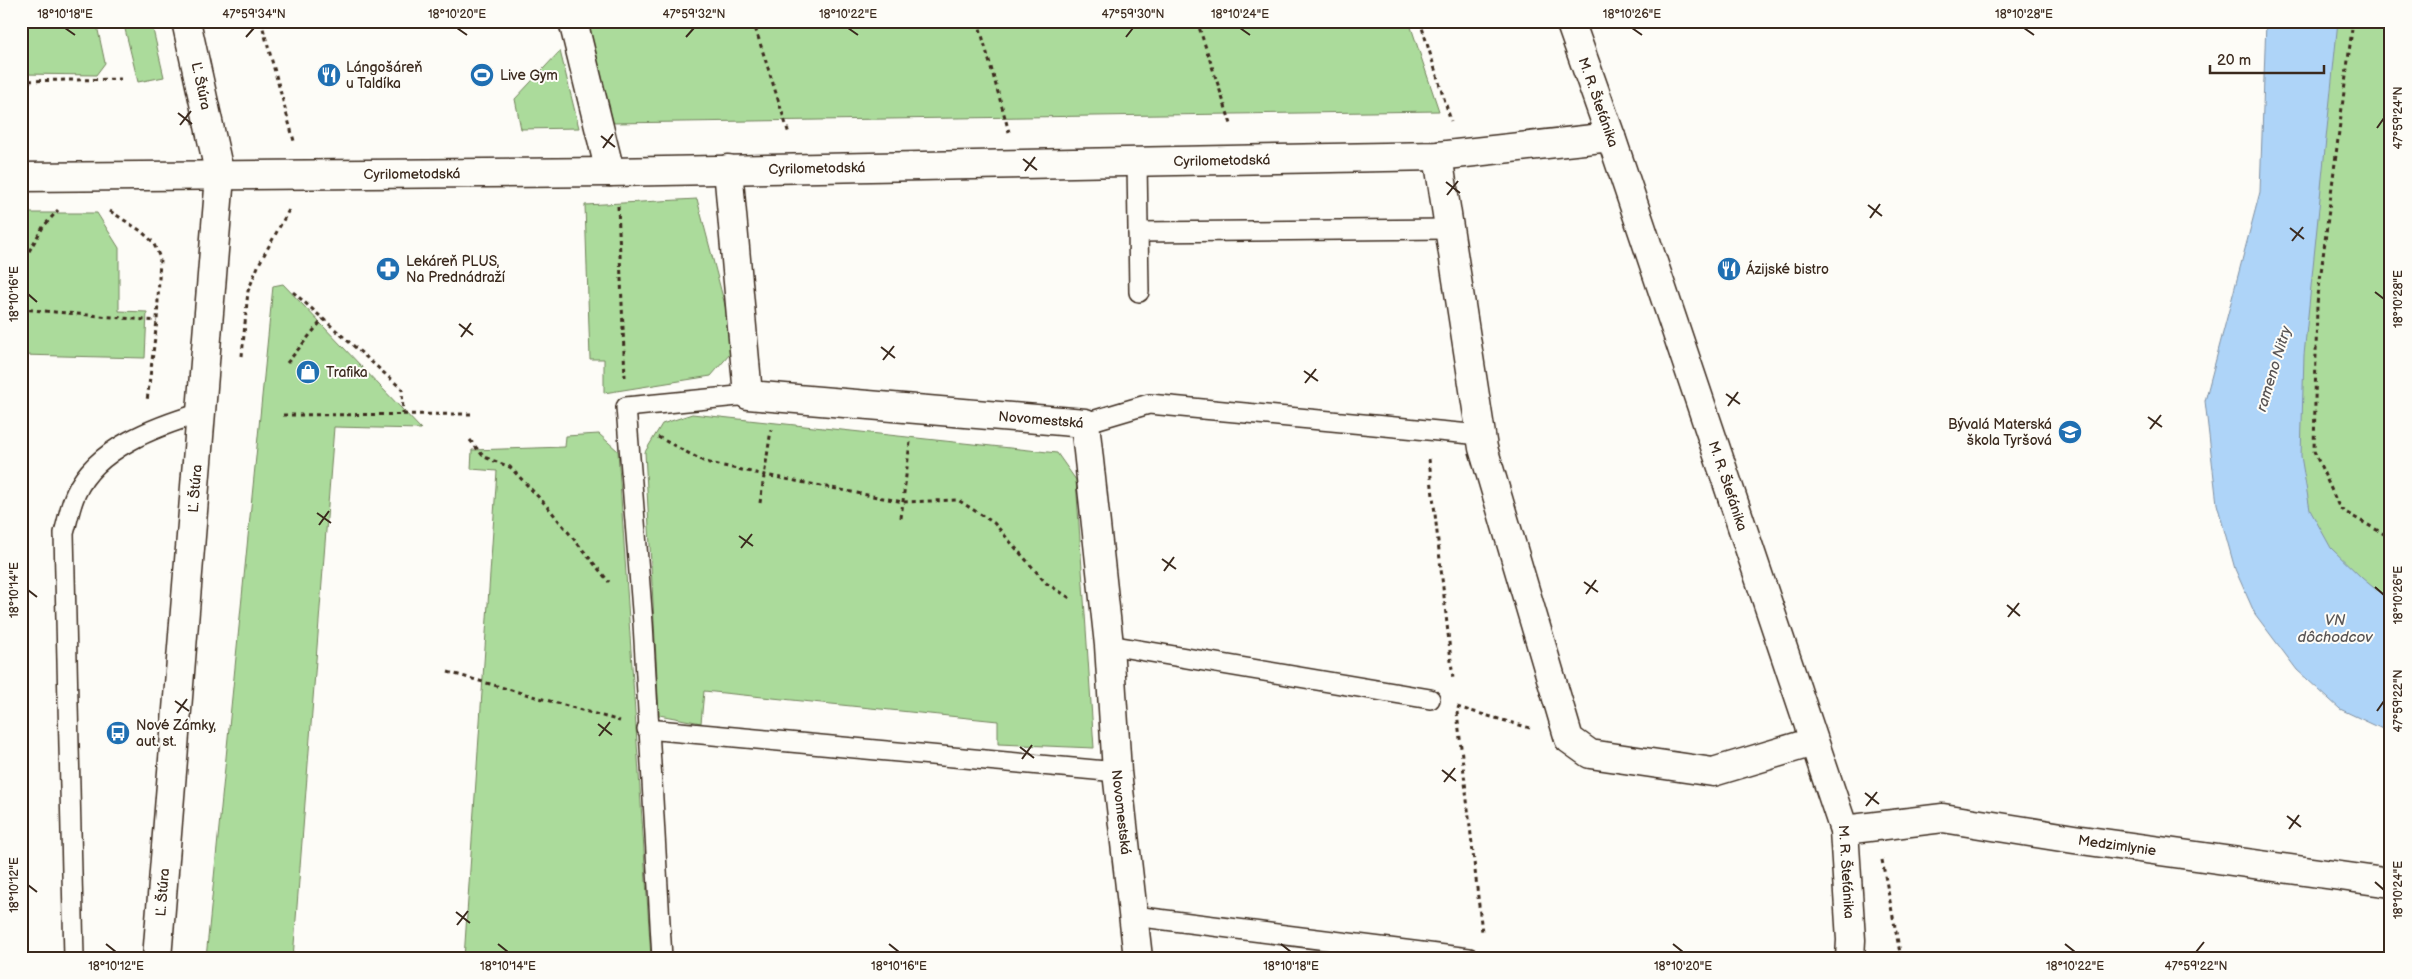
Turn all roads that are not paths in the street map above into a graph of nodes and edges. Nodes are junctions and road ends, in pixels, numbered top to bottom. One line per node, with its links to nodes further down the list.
1 (186, 21): 9 (street, Ľ. Štúra)
2 (573, 21): 8 (street)
3 (1570, 21): 4 (street, M. R. Štefánika)
4 (1612, 138): 5 (street, Cyrilometodská); 21 (street, M. R. Štefánika)
5 (1438, 156): 6 (street, Cyrilometodská); 11 (street)
6 (1137, 162): 7 (street, Cyrilometodská); 12 (lane)
7 (728, 169): 8 (street, Cyrilometodská); 14 (street)
8 (610, 172): 9 (street, Cyrilometodská)
9 (220, 176): 10 (street, Cyrilometodská); 15 (street, Ľ. Štúra)
10 (21, 177)
11 (1448, 229): 12 (lane); 17 (street)
12 (1138, 232): 13 (lane)
13 (1139, 292)
14 (748, 395): 16 (street, Novomestská); 20 (lane)
15 (201, 412): 26 (lane); 27 (street, Ľ. Štúra)
16 (1085, 424): 17 (lane); 18 (street, Novomestská)
17 (1481, 434): 21 (street)
18 (1108, 633): 19 (lane); 22 (street, Novomestská)
19 (1430, 699)
20 (648, 729): 22 (lane); 28 (lane)
21 (1813, 742): 23 (street, M. R. Štefánika)
22 (1117, 772): 25 (street, Novomestská)
23 (1844, 830): 24 (street, Medzimlynie); 31 (street, M. R. Štefánika)
24 (2391, 883)
25 (1134, 916): 29 (street, Novomestská); 30 (lane)
26 (74, 958)
27 (157, 958)
28 (662, 958)
29 (1138, 958)
30 (1469, 958)
31 (1850, 958)

